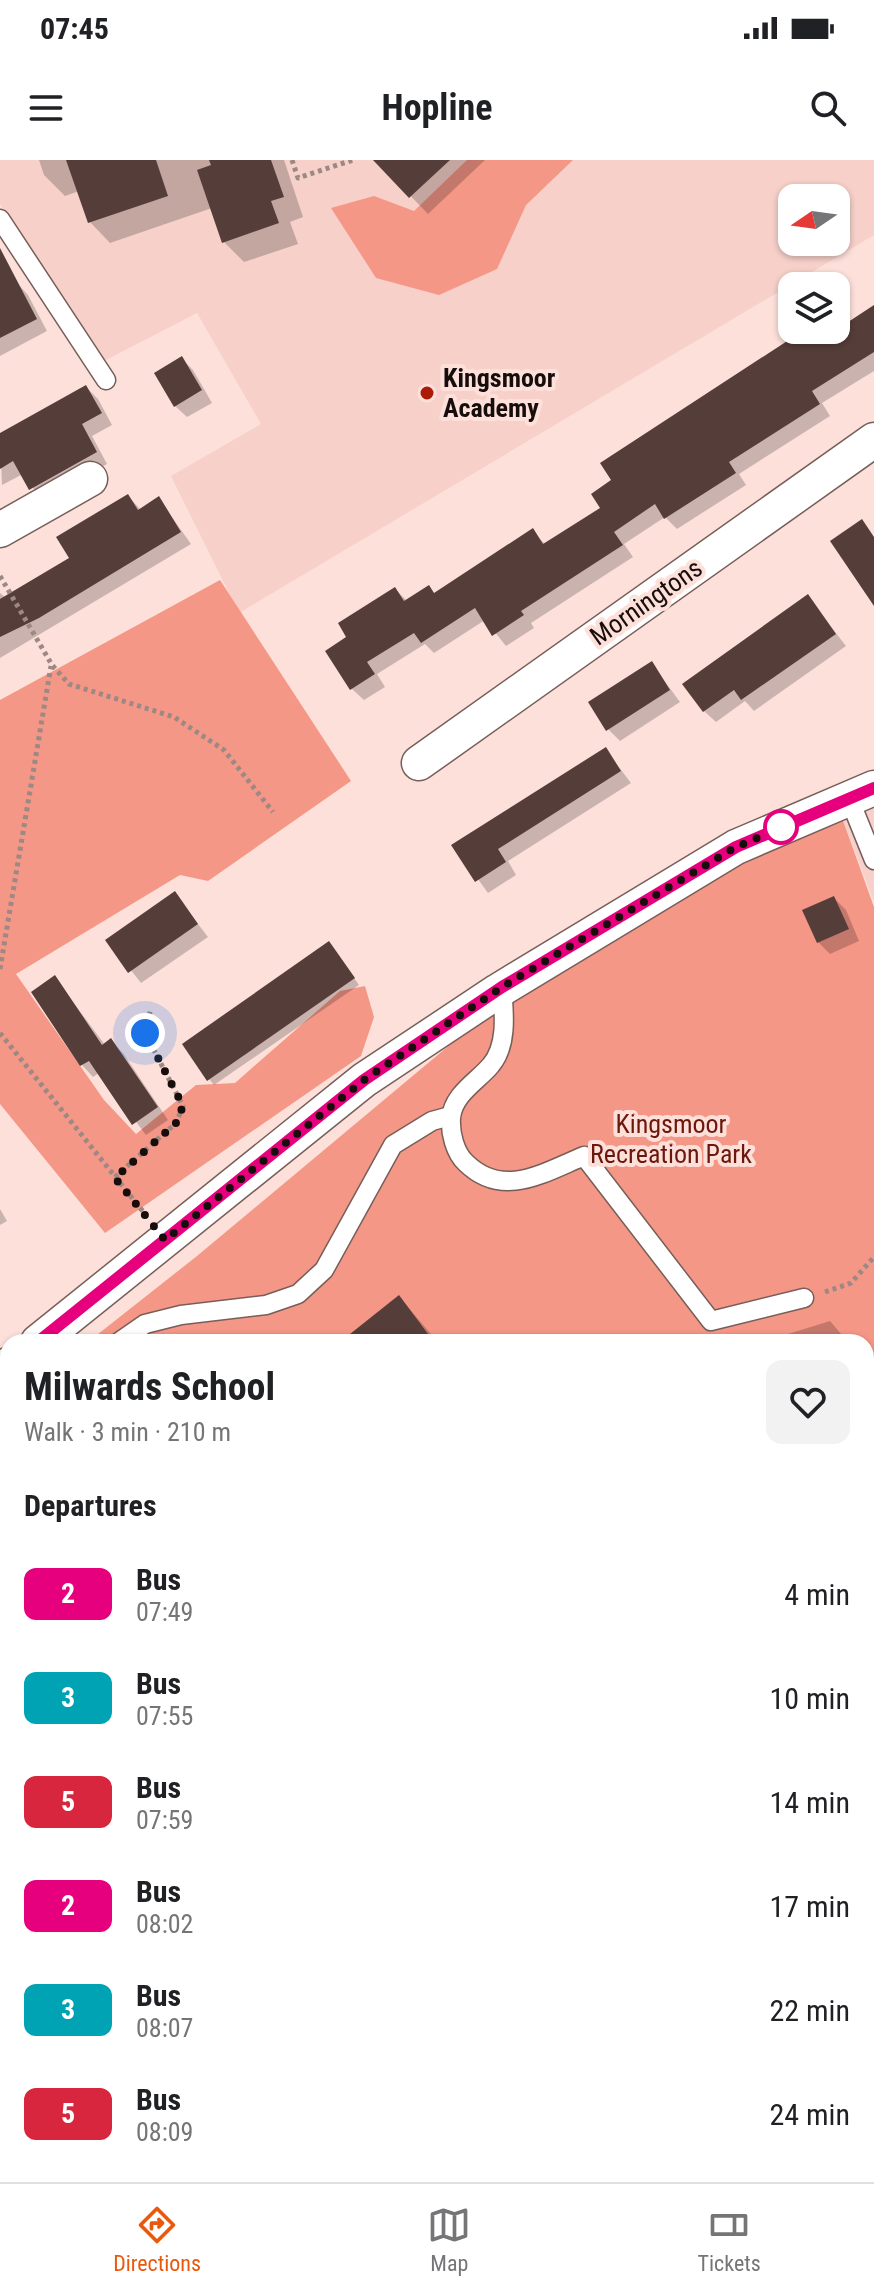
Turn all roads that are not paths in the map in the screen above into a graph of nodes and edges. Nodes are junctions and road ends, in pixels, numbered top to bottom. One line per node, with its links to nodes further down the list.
1 (0, 219): 2 (lane)
2 (106, 380)
3 (874, 441): 6 (street, Morningtons)
4 (90, 479): 5 (street)
5 (0, 530)
6 (419, 763)
7 (862, 793): 8 (lane); 9 (street)
8 (874, 860)
9 (502, 987): 10 (lane); 12 (street)
10 (450, 1116): 11 (lane); 13 (lane)
11 (804, 1298)
12 (48, 1334)
13 (131, 1334)

